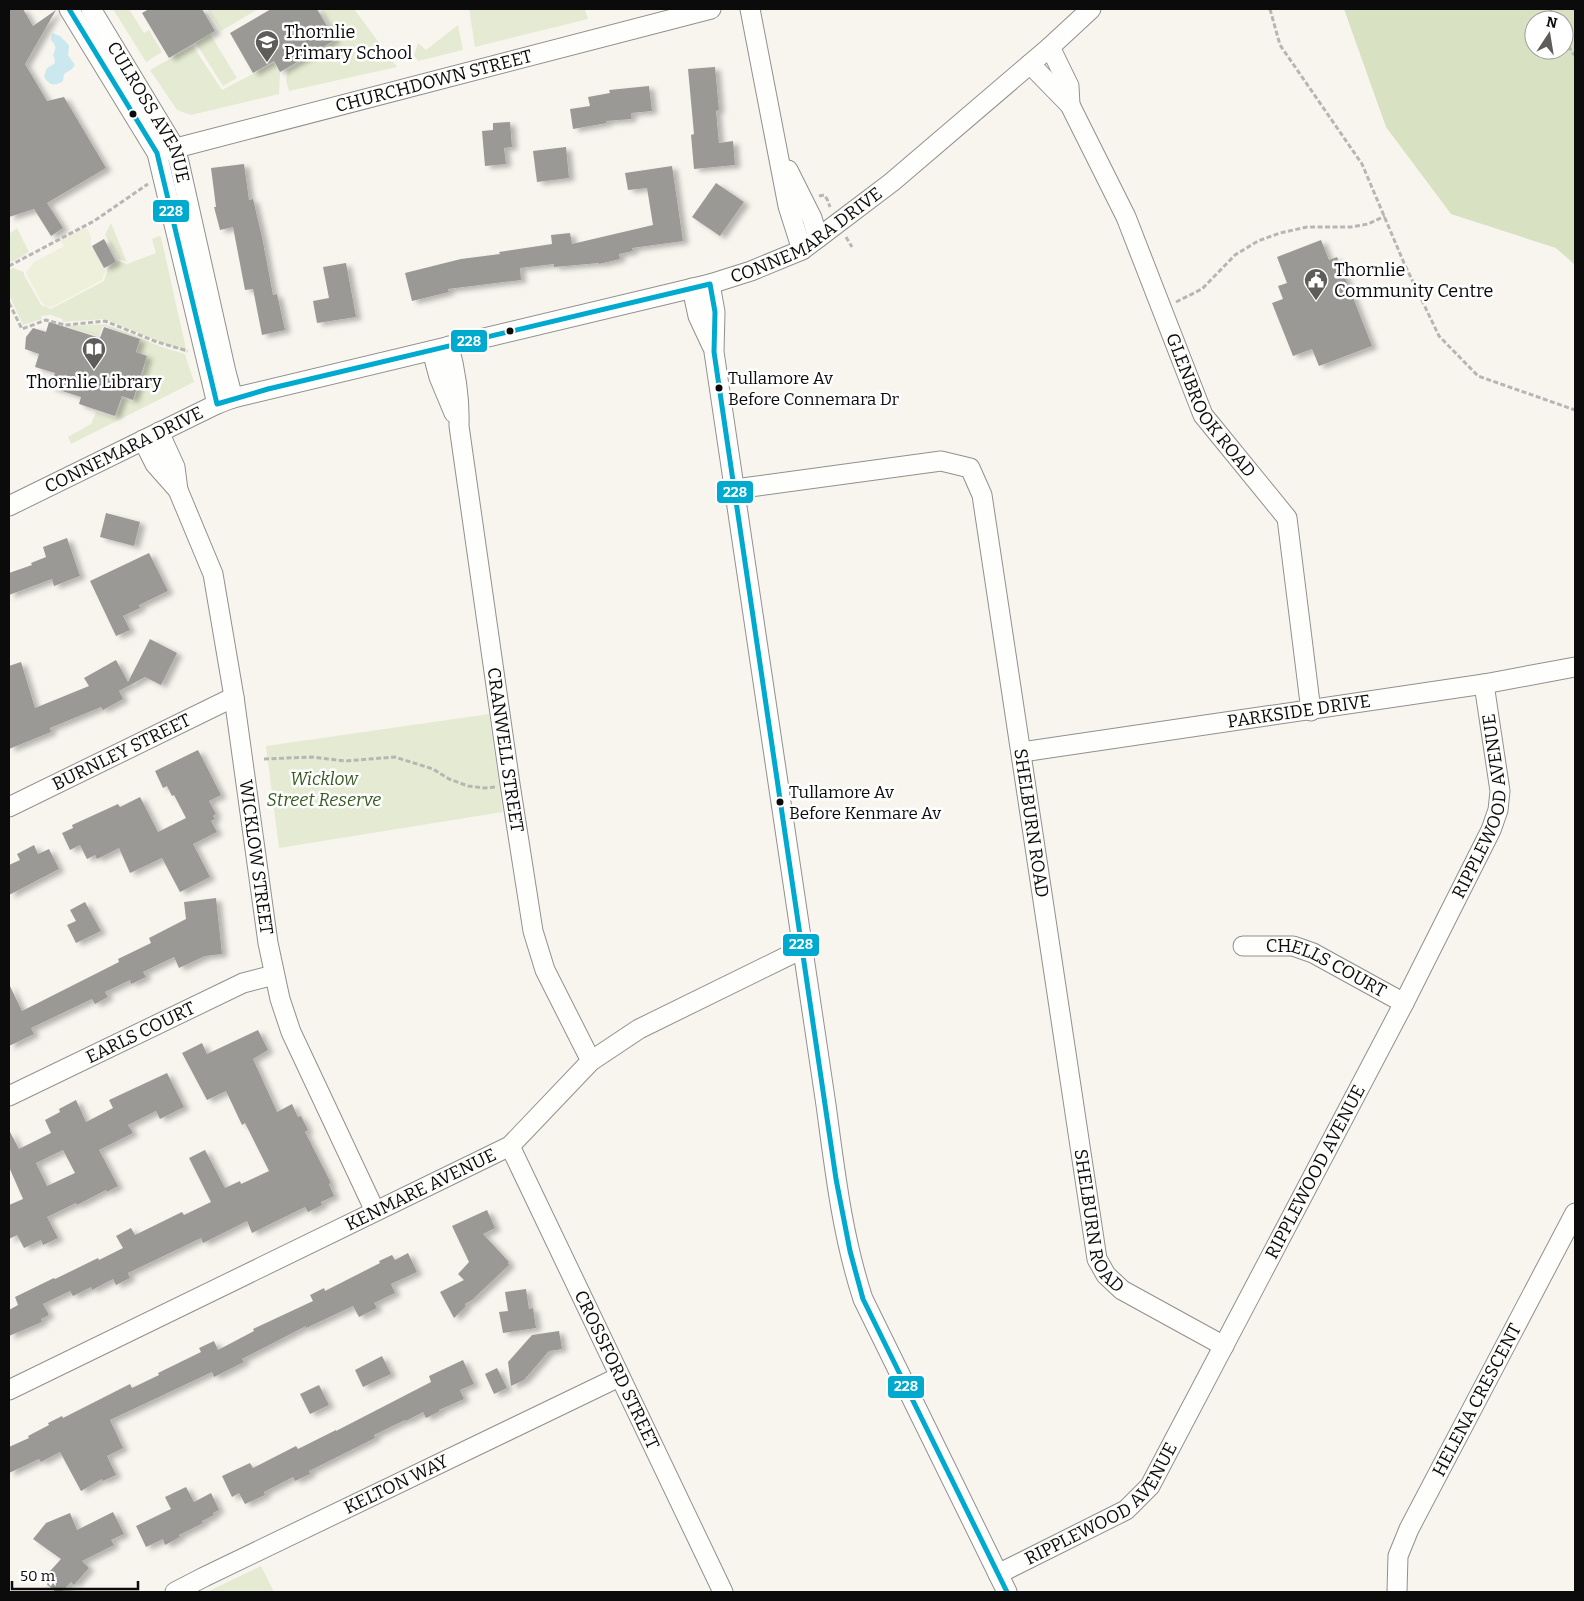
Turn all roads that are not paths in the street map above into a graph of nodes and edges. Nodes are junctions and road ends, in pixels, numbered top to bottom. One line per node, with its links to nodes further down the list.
1 (69, 9): 9 (street, CULROSS AVENUE)
2 (91, 9): 9 (street, CULROSS AVENUE)
3 (711, 9): 9 (street, CHURCHDOWN STREET)
4 (750, 9): 10 (street)
5 (1091, 9): 6 (street, CONNEMARA DRIVE)
6 (1050, 47): 7 (street, CONNEMARA DRIVE); 8 (street, GLENBROOK ROAD)
7 (1030, 64): 8 (street, GLENBROOK ROAD); 11 (street, CONNEMARA DRIVE)
8 (1070, 105): 24 (street, GLENBROOK ROAD)
9 (166, 151): 17 (street, CULROSS AVENUE)
10 (779, 154): 11 (street); 12 (street)
11 (818, 238): 12 (street, CONNEMARA DRIVE)
12 (802, 250): 13 (street, CONNEMARA DRIVE)
13 (710, 284): 14 (street, CONNEMARA DRIVE); 16 (street)
14 (692, 288): 15 (street, CONNEMARA DRIVE); 16 (street)
15 (440, 348): 17 (street, CONNEMARA DRIVE); 31 (street, CRANWELL STREET)
16 (714, 352): 19 (street)
17 (225, 401): 18 (street, CONNEMARA DRIVE)
18 (151, 436): 20 (street, CONNEMARA DRIVE); 23 (street, WICKLOW STREET)
19 (735, 489): 25 (street, SHELBURN ROAD); 28 (street)
20 (9, 506)
21 (1575, 666): 22 (street, PARKSIDE DRIVE)
22 (1484, 684): 24 (street, PARKSIDE DRIVE); 30 (street, RIPPLEWOOD AVENUE)
23 (234, 697): 26 (street, BURNLEY STREET); 29 (street, WICKLOW STREET)
24 (1311, 711): 25 (street, PARKSIDE DRIVE)
25 (1022, 752): 36 (street, SHELBURN ROAD)
26 (9, 807)
27 (1243, 946): 30 (street, CHELLS COURT)
28 (802, 949): 31 (street, KENMARE AVENUE); 39 (street)
29 (274, 975): 32 (street, EARLS COURT); 34 (street, WICKLOW STREET)
30 (1404, 1003): 36 (street, RIPPLEWOOD AVENUE)
31 (591, 1061): 33 (street, KENMARE AVENUE)
32 (9, 1096)
33 (510, 1146): 34 (street, KENMARE AVENUE); 37 (street, CROSSFORD STREET)
34 (375, 1212): 38 (street, KENMARE AVENUE)
35 (1575, 1213): 43 (street, HELENA CRESCENT)
36 (1224, 1346): 39 (street, RIPPLEWOOD AVENUE)
37 (619, 1377): 40 (street, KELTON WAY); 41 (street, CROSSFORD STREET)
38 (9, 1390)
39 (998, 1574): 42 (street)
40 (176, 1592)
41 (723, 1592)
42 (1007, 1592)
43 (1397, 1592)

